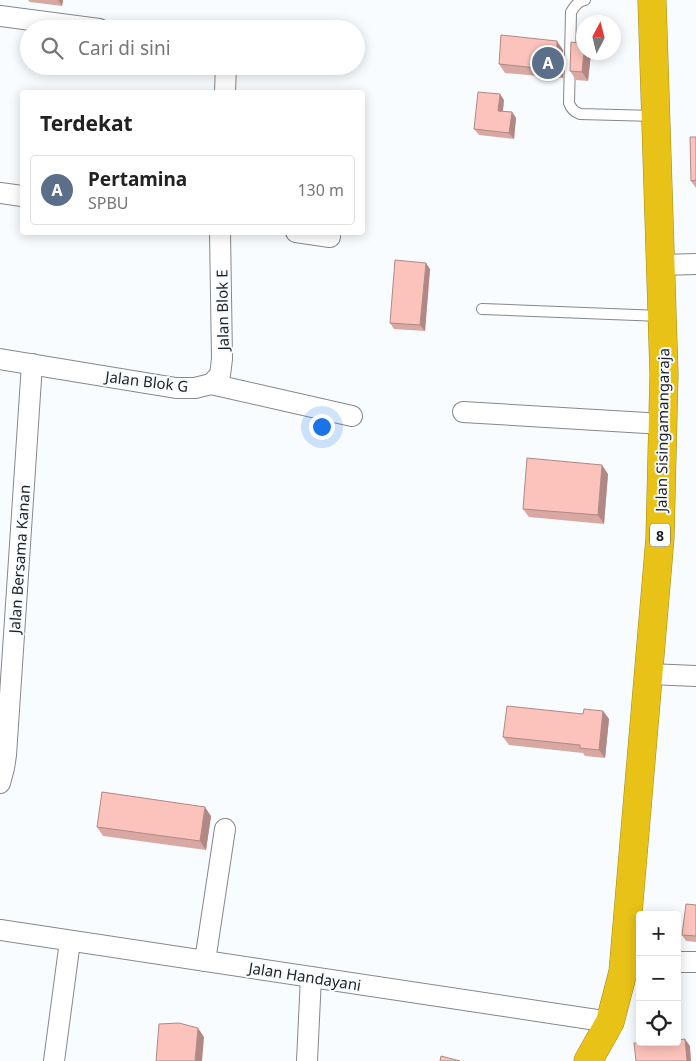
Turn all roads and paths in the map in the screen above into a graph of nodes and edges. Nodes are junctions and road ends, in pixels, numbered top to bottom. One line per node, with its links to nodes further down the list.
1 (585, 0): 7 (lane)
2 (652, 0): 7 (highway, Jalan Sisingamangaraja / 8)
3 (0, 16): 4 (street)
4 (30, 20)
5 (226, 75): 6 (street)
6 (225, 90)
7 (656, 116): 14 (highway, Jalan Sisingamangaraja / 8)
8 (0, 193): 9 (street)
9 (20, 196)
10 (220, 235): 19 (street, Jalan Blok E)
11 (316, 235): 12 (street)
12 (330, 237)
13 (696, 264): 14 (street)
14 (661, 265): 16 (highway, Jalan Sisingamangaraja / 8)
15 (482, 309): 16 (lane)
16 (662, 316): 22 (highway, Jalan Sisingamangaraja / 8)
17 (0, 359): 18 (street, Jalan Blok G)
18 (32, 364): 19 (street, Jalan Blok G); 25 (street, Jalan Bersama Kanan)
19 (211, 384): 21 (street, Jalan Blok G)
20 (463, 412): 22 (street)
21 (352, 416)
22 (663, 424): 23 (highway, Jalan Sisingamangaraja / 8)
23 (649, 674): 24 (street); 32 (highway, Jalan Sisingamangaraja / 8)
24 (696, 676)
25 (0, 783)
26 (225, 829): 29 (street)
27 (0, 930): 28 (street, Jalan Handayani)
28 (70, 941): 29 (street, Jalan Handayani); 35 (street)
29 (205, 961): 33 (street, Jalan Handayani)
30 (681, 962): 31 (street)
31 (696, 962)
32 (632, 963): 34 (highway, Jalan Sisingamangaraja / 8)
33 (311, 977): 34 (street, Jalan Handayani); 36 (street)
34 (610, 1022): 37 (highway, Jalan Sisingamangaraja / 8)
35 (54, 1061)
36 (307, 1061)
37 (588, 1061)

